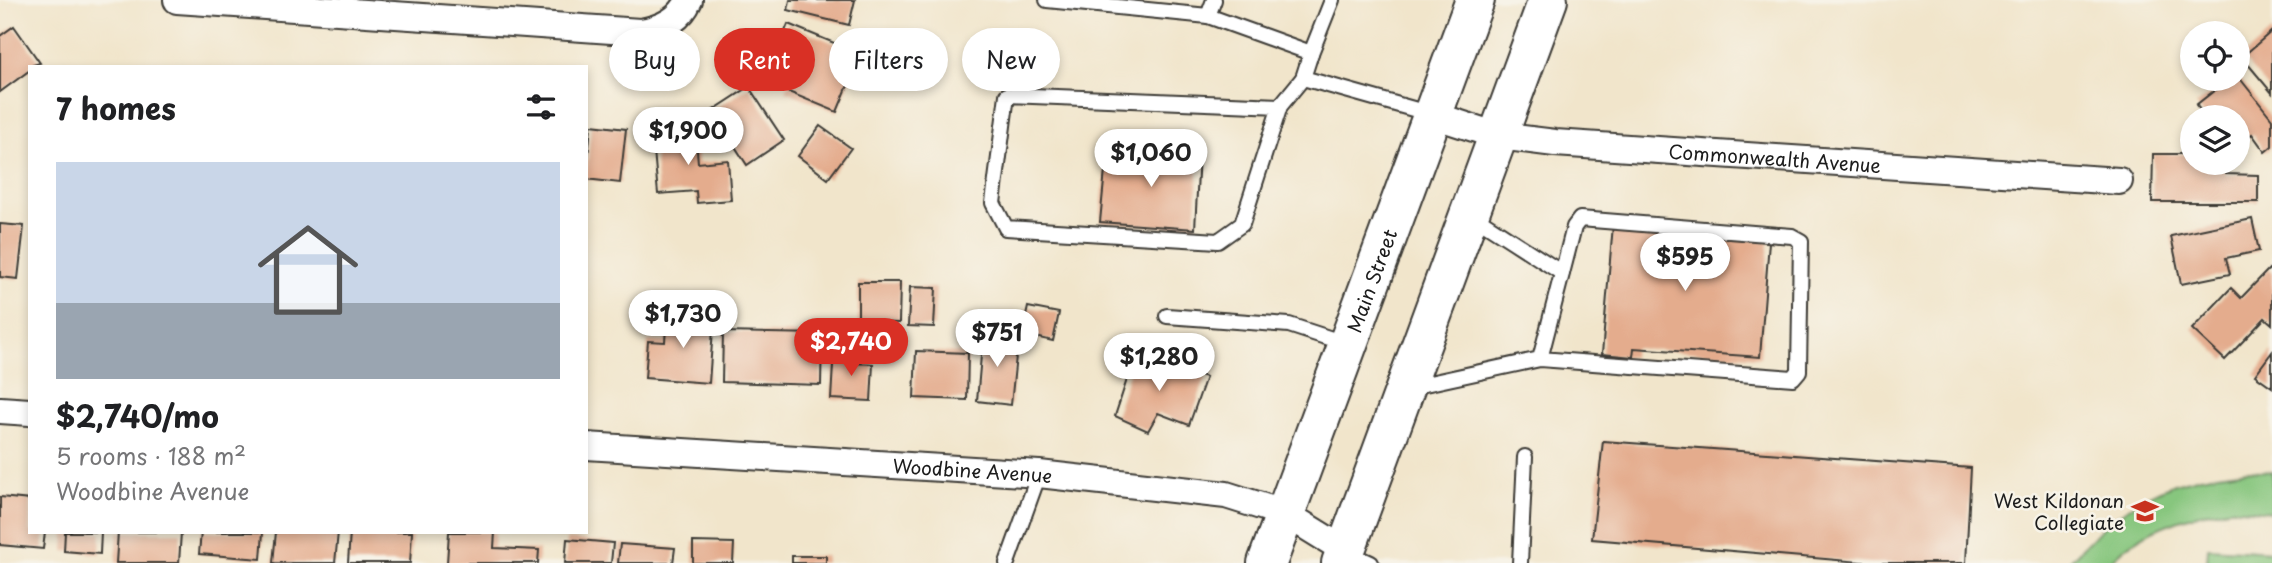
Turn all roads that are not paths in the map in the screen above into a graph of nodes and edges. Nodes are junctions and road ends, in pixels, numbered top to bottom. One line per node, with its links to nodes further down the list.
1 (177, 0): 2 (street)
2 (689, 0)
3 (1047, 0): 8 (lane)
4 (1214, 0): 8 (lane)
5 (1332, 0): 9 (lane)
6 (1475, 0): 12 (main road, Main Street)
7 (1548, 0): 13 (main road)
8 (1208, 16): 9 (lane)
9 (1311, 53): 10 (lane)
10 (1303, 78): 11 (lane); 12 (lane)
11 (1280, 106): 11 (lane)
12 (1433, 115): 13 (street, Commonwealth Avenue); 18 (main road, Main Street)
13 (1498, 136): 14 (street, Commonwealth Avenue); 15 (main road)
14 (2119, 181)
15 (1468, 213): 16 (lane); 20 (main road)
16 (1562, 273): 19 (lane); 19 (lane)
17 (1167, 316): 18 (lane)
18 (1348, 345): 26 (main road, Main Street)
19 (1540, 359): 20 (lane)
20 (1407, 388): 27 (main road)
21 (0, 410): 22 (street)
22 (28, 412)
23 (588, 446): 25 (street, Woodbine Avenue)
24 (1525, 457): 30 (lane)
25 (1039, 474): 26 (street, Woodbine Avenue); 28 (lane)
26 (1286, 514): 27 (street, Woodbine Avenue); 29 (main road, Main Street)
27 (1353, 559)
28 (1007, 563)
29 (1268, 563)
30 (1520, 563)

